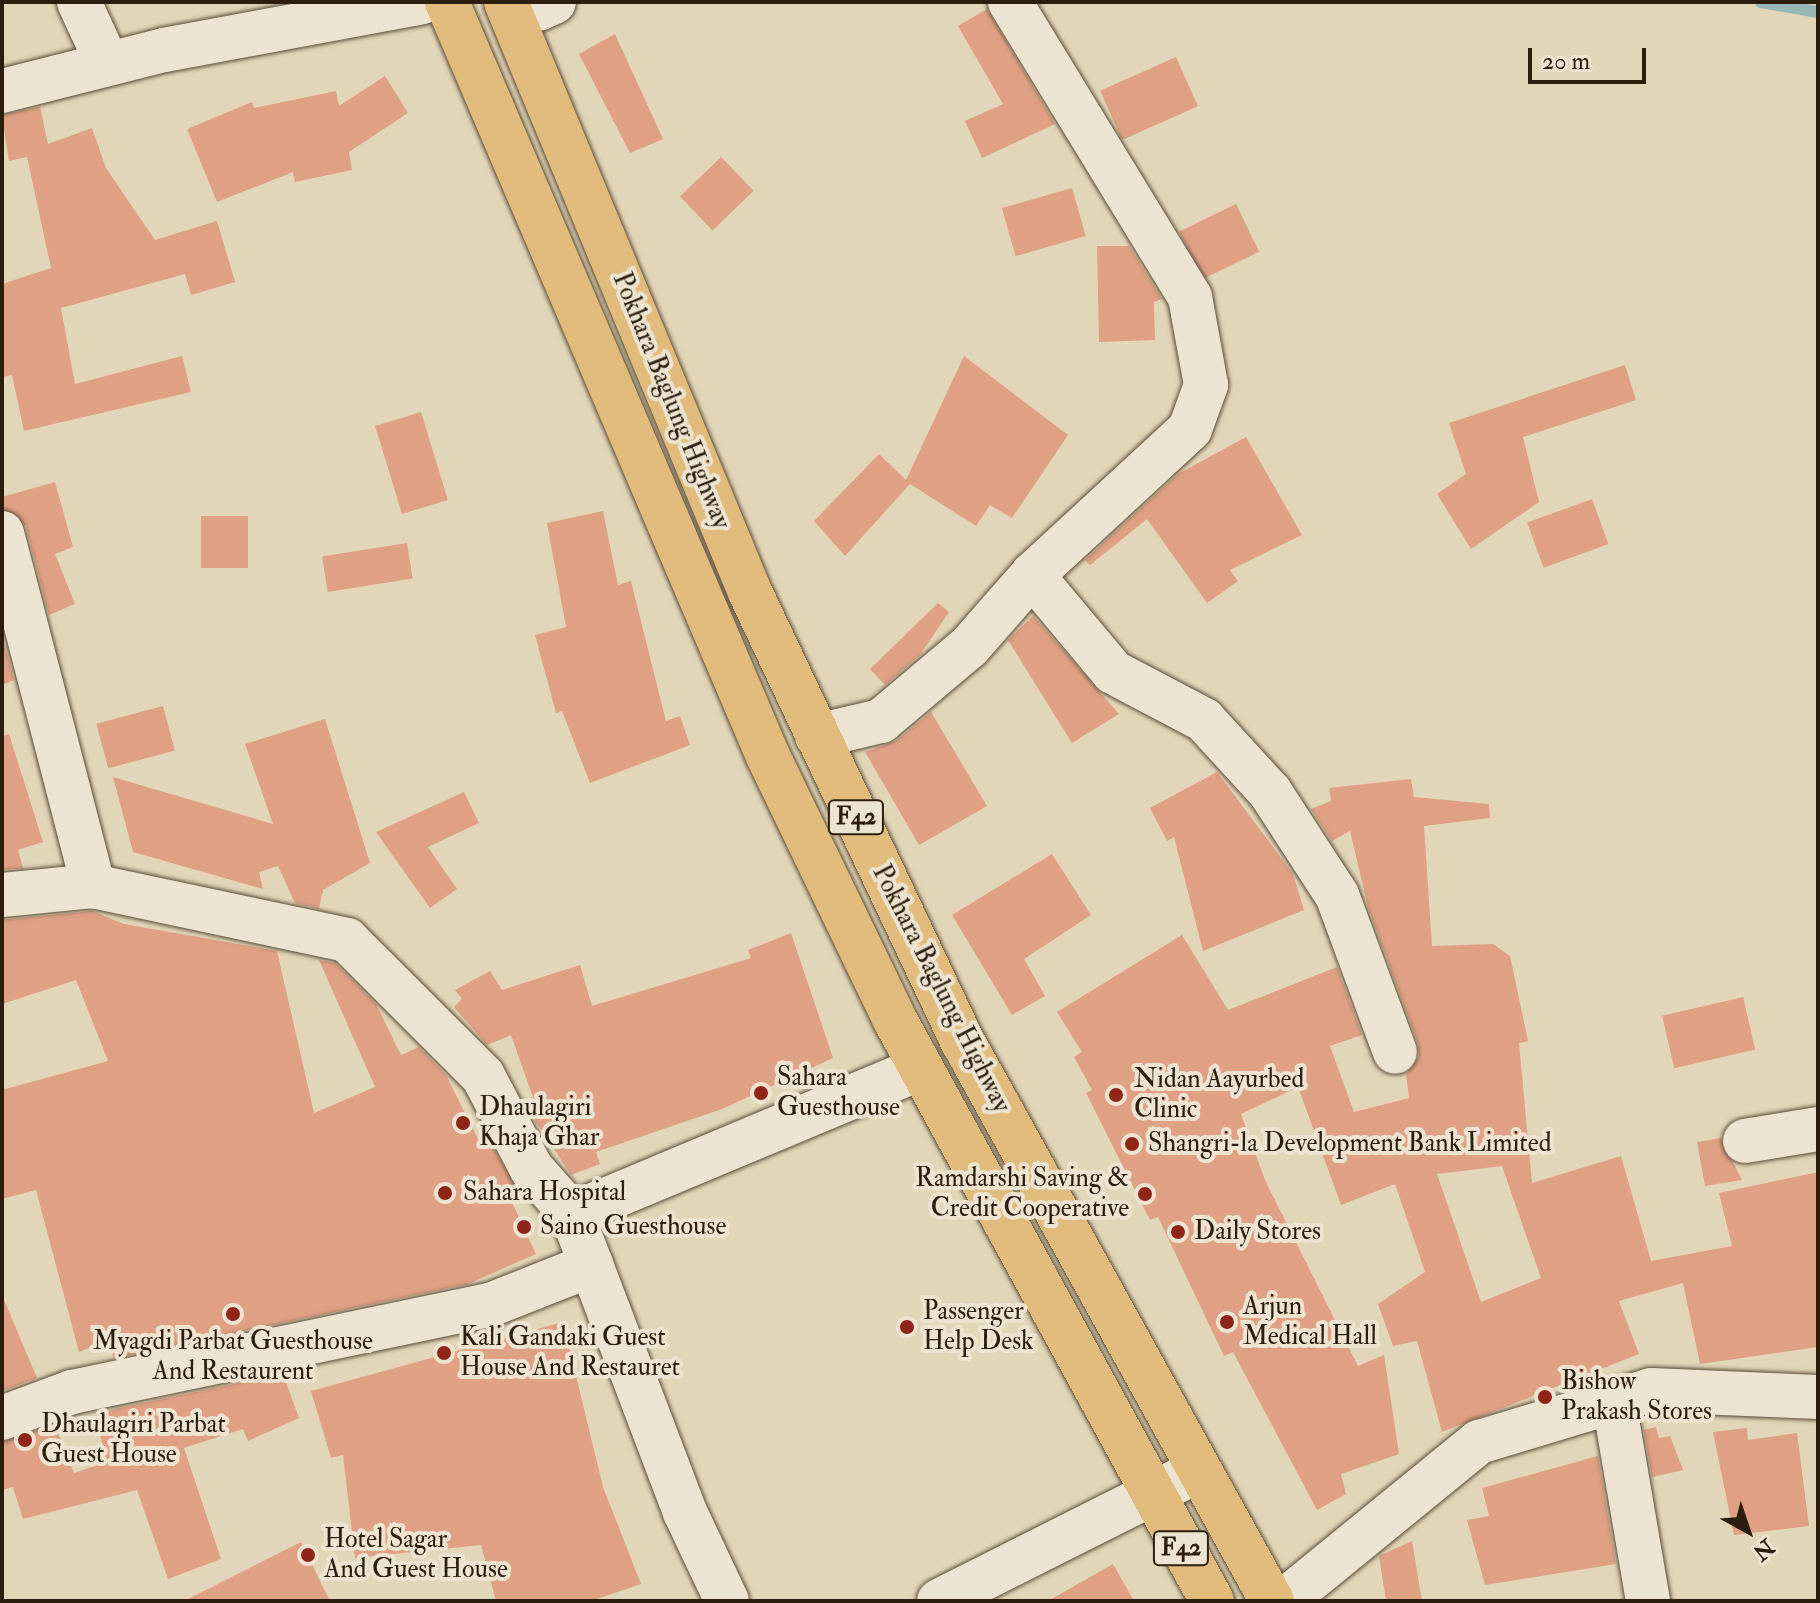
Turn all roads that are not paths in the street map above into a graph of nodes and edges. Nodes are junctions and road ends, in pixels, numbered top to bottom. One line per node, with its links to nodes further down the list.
1 (79, 2): 8 (street)
2 (422, 2): 8 (street)
3 (447, 2): 16 (highway, Pokhara Baglung Highway / F42)
4 (506, 2): 12 (highway, Pokhara Baglung Highway / F42)
5 (529, 2): 6 (street)
6 (554, 2)
7 (1010, 2): 11 (street)
8 (107, 63): 9 (street)
9 (2, 91)
10 (2, 533): 13 (street)
11 (1032, 575): 12 (street); 15 (street)
12 (817, 736): 24 (highway, Pokhara Baglung Highway / F42)
13 (93, 886): 14 (street); 19 (street)
14 (2, 895)
15 (1395, 1052)
16 (921, 1068): 19 (street); 25 (highway, Pokhara Baglung Highway / F42)
17 (1818, 1129): 18 (street)
18 (1745, 1141)
19 (572, 1214): 20 (street)
20 (591, 1265): 23 (street); 26 (street)
21 (1818, 1397): 22 (street)
22 (1614, 1402): 30 (street); 31 (street)
23 (2, 1418)
24 (1198, 1471): 25 (street); 29 (highway, Pokhara Baglung Highway / F42)
25 (1151, 1496): 27 (street); 28 (highway, Pokhara Baglung Highway / F42)
26 (727, 1601)
27 (939, 1601)
28 (1212, 1601)
29 (1272, 1601)
30 (1284, 1601)
31 (1648, 1601)

